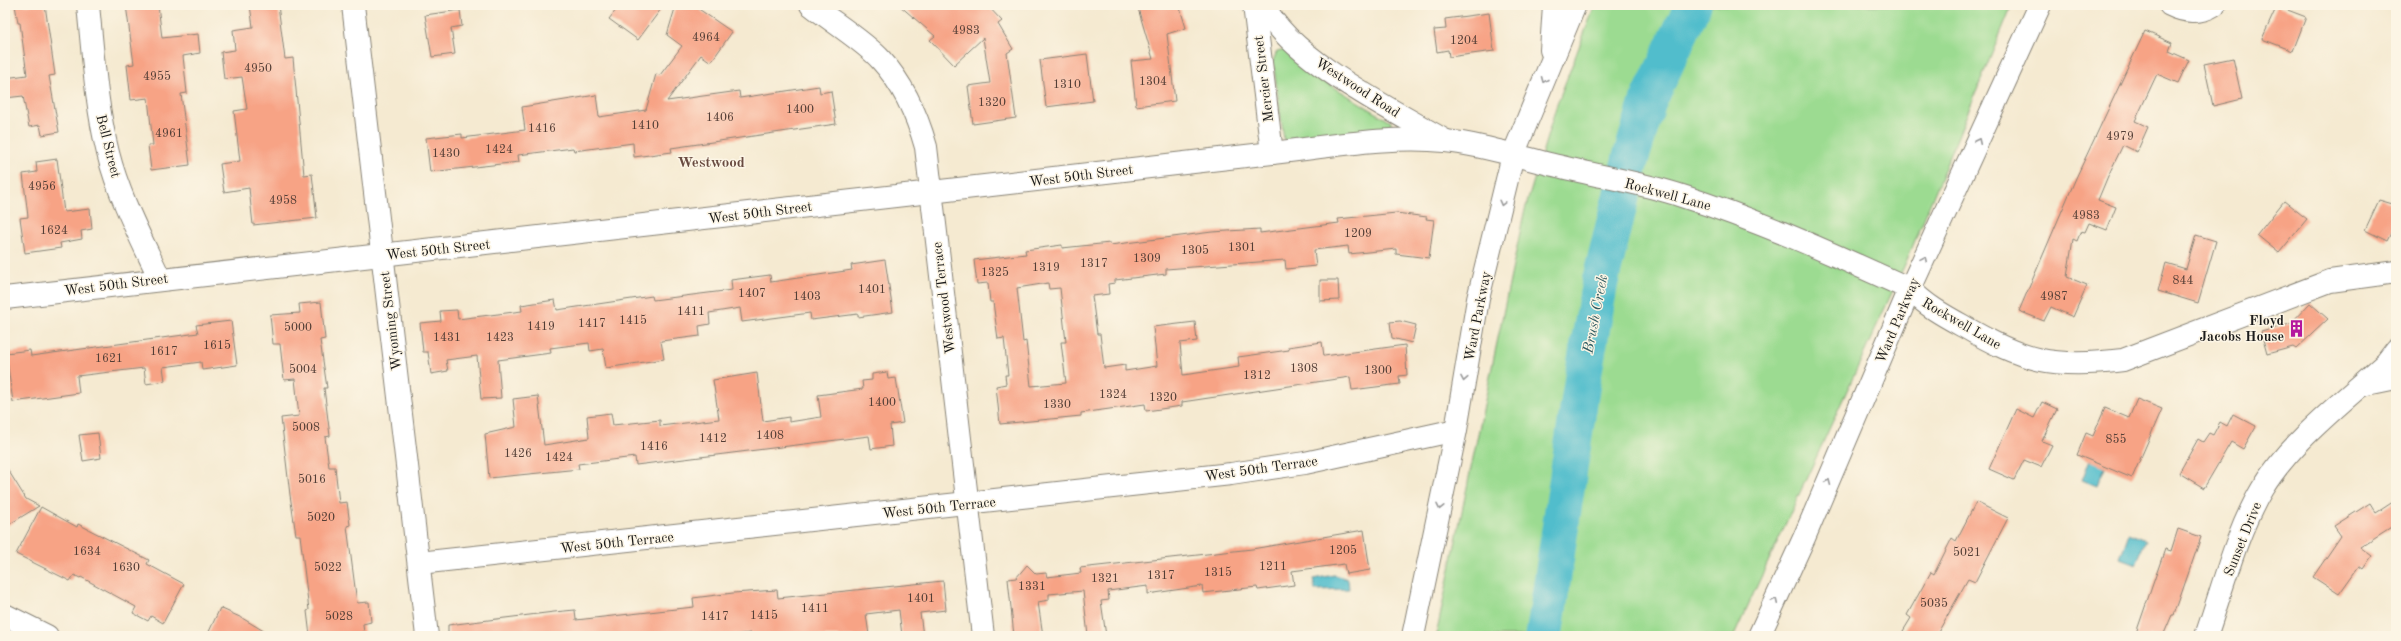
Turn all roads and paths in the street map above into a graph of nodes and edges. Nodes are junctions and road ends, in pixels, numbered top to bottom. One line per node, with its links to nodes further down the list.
1 (88, 5): 18 (main road, Bell Street)
2 (354, 5): 16 (main road, Wyoming Street)
3 (811, 5): 15 (main road, Westwood Terrace)
4 (1254, 5): 13 (main road, Mercier Street)
5 (1264, 5): 12 (main road, Westwood Road)
6 (1554, 5): 11 (main road)
7 (1575, 5): 11 (main road, Ward Parkway)
8 (2040, 5): 19 (main road, Ward Parkway, one-way to 8)
9 (2170, 5): 10 (main road)
10 (2214, 5)
11 (1554, 57): 14 (main road, Ward Parkway, one-way to 14)
12 (1445, 140): 13 (main road, West 50th Street); 14 (main road, West 50th Street)
13 (1272, 153): 15 (main road, West 50th Street)
14 (1514, 155): 19 (main road, Rockwell Lane); 24 (main road, Ward Parkway, one-way to 24)
15 (930, 192): 16 (main road, West 50th Street); 25 (main road, Westwood Terrace)
16 (382, 255): 18 (main road, West 50th Street); 26 (main road, Wyoming Street)
17 (2396, 272): 19 (main road, Rockwell Lane)
18 (160, 279): 20 (main road, West 50th Street)
19 (1910, 289): 32 (main road, Ward Parkway, one-way to 19)
20 (5, 298)
21 (2396, 350): 23 (main road, Sunset Drive)
22 (2396, 378): 23 (main road)
23 (2362, 385): 33 (main road, Sunset Drive)
24 (1456, 430): 25 (main road, West 50th Terrace); 31 (main road, Ward Parkway, one-way to 31)
25 (967, 504): 26 (main road, West 50th Terrace); 30 (main road, Westwood Terrace)
26 (419, 563): 29 (main road, Wyoming Street)
27 (5, 615): 28 (main road)
28 (47, 636)
29 (427, 636)
30 (983, 636)
31 (1413, 636)
32 (1759, 636)
33 (2206, 636)

